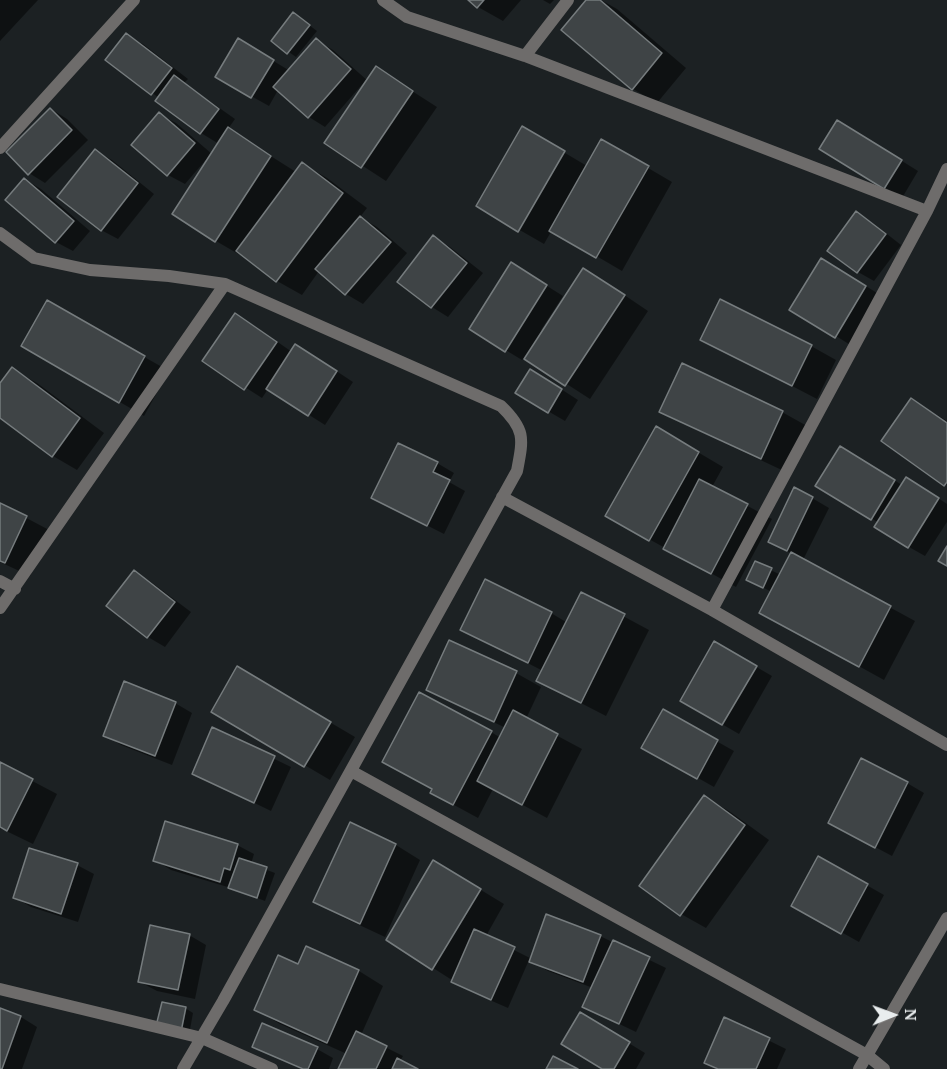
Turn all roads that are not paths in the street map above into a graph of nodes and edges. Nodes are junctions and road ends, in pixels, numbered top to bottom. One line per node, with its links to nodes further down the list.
1 (383, 0): 4 (street)
2 (568, 0): 4 (street)
3 (129, 2): 5 (street)
4 (525, 56): 7 (street)
5 (0, 148)
6 (947, 169): 7 (street)
7 (927, 211): 14 (street)
8 (0, 233): 9 (street)
9 (225, 284): 10 (street); 12 (street)
10 (502, 497): 14 (street); 16 (street)
11 (0, 581): 12 (street)
12 (15, 589): 13 (street)
13 (0, 608)
14 (712, 610): 15 (street)
15 (947, 745)
16 (351, 771): 19 (street); 20 (street)
17 (947, 918): 20 (street)
18 (0, 989): 19 (street)
19 (202, 1038): 21 (street); 22 (street)
20 (867, 1055): 23 (street); 24 (street)
21 (183, 1069)
22 (273, 1069)
23 (859, 1069)
24 (884, 1069)

